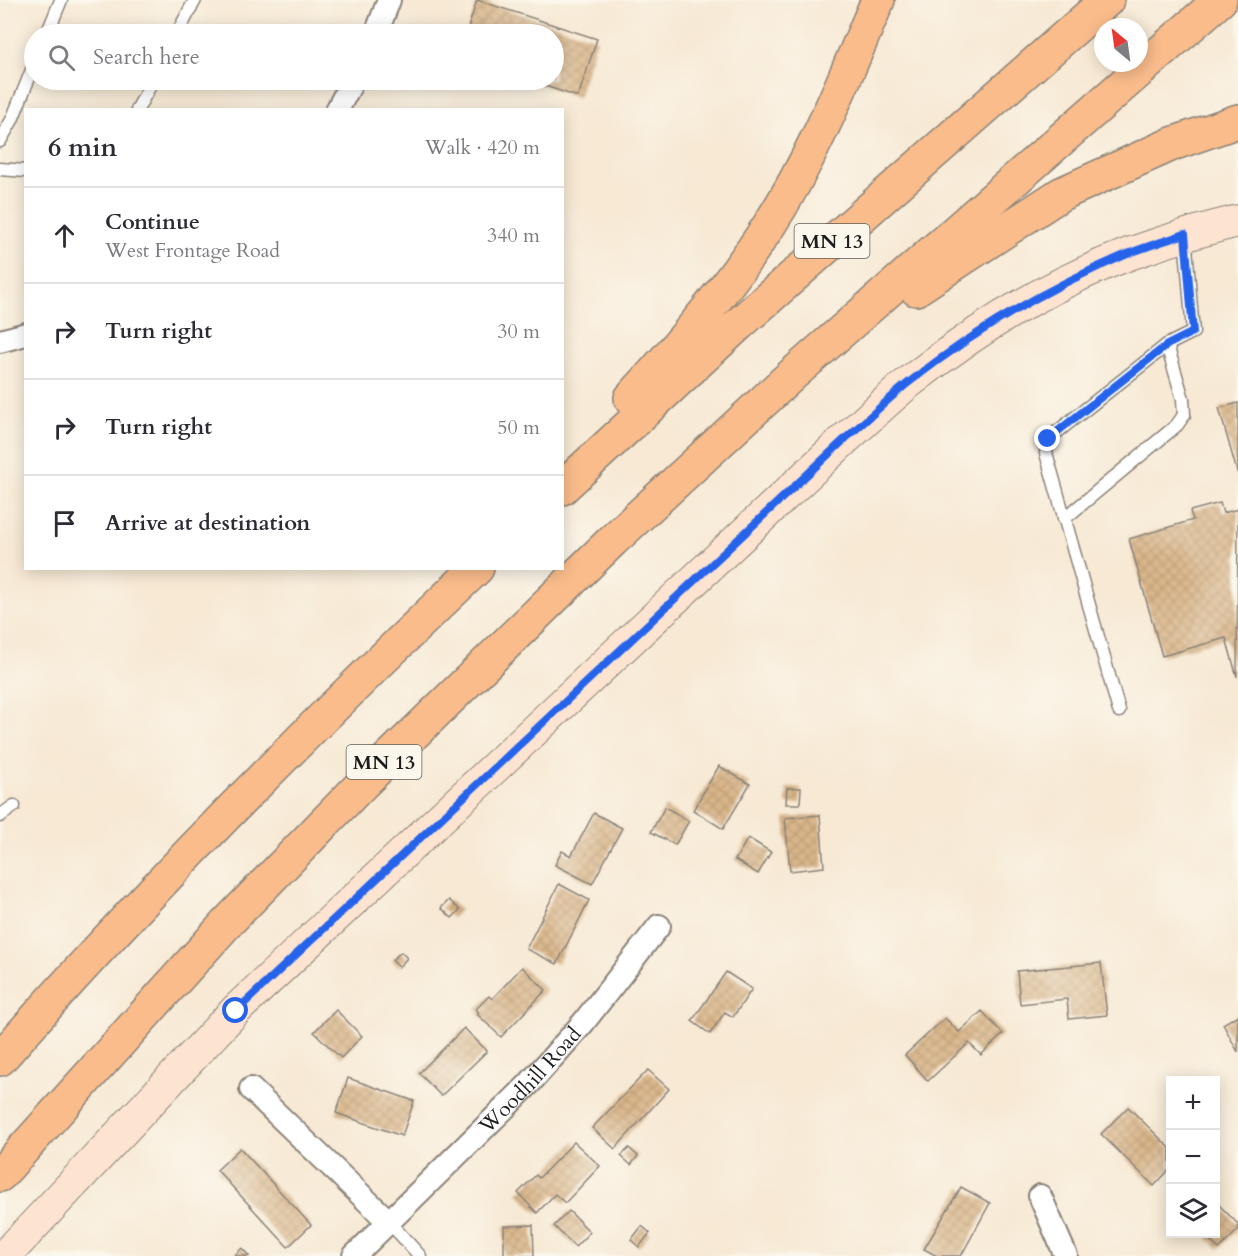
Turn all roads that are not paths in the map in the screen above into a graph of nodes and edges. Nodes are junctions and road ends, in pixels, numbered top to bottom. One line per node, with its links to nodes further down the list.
1 (61, 0): 7 (lane)
2 (195, 0): 8 (lane)
3 (389, 0): 9 (street)
4 (878, 0): 26 (highway)
5 (1107, 0): 27 (highway, MN 13)
6 (1220, 0): 25 (highway, MN 13)
7 (51, 24)
8 (182, 24)
9 (380, 24)
10 (24, 84): 15 (lane)
11 (148, 90): 13 (lane)
12 (348, 90): 14 (street)
13 (138, 108)
14 (338, 108)
15 (6, 119): 17 (lane)
16 (1238, 121): 25 (highway)
17 (0, 141)
18 (0, 169): 19 (lane)
19 (24, 171)
20 (1238, 221): 21 (street)
21 (1185, 234): 24 (lane); 39 (street)
22 (24, 335): 23 (street)
23 (0, 341)
24 (1167, 345): 28 (lane); 28 (lane)
25 (793, 374): 36 (highway, MN 13)
26 (564, 470)
27 (564, 486)
28 (1064, 519): 30 (lane)
29 (473, 570): 34 (highway)
30 (1119, 711)
31 (14, 806): 32 (lane)
32 (0, 816)
33 (659, 926): 38 (street, Woodhill Road)
34 (0, 1059)
35 (251, 1089): 38 (street)
36 (0, 1175)
37 (1040, 1196): 42 (street)
38 (389, 1222): 40 (street, Woodhill Road); 41 (lane)
39 (5, 1256)
40 (354, 1256)
41 (420, 1256)
42 (1066, 1256)

